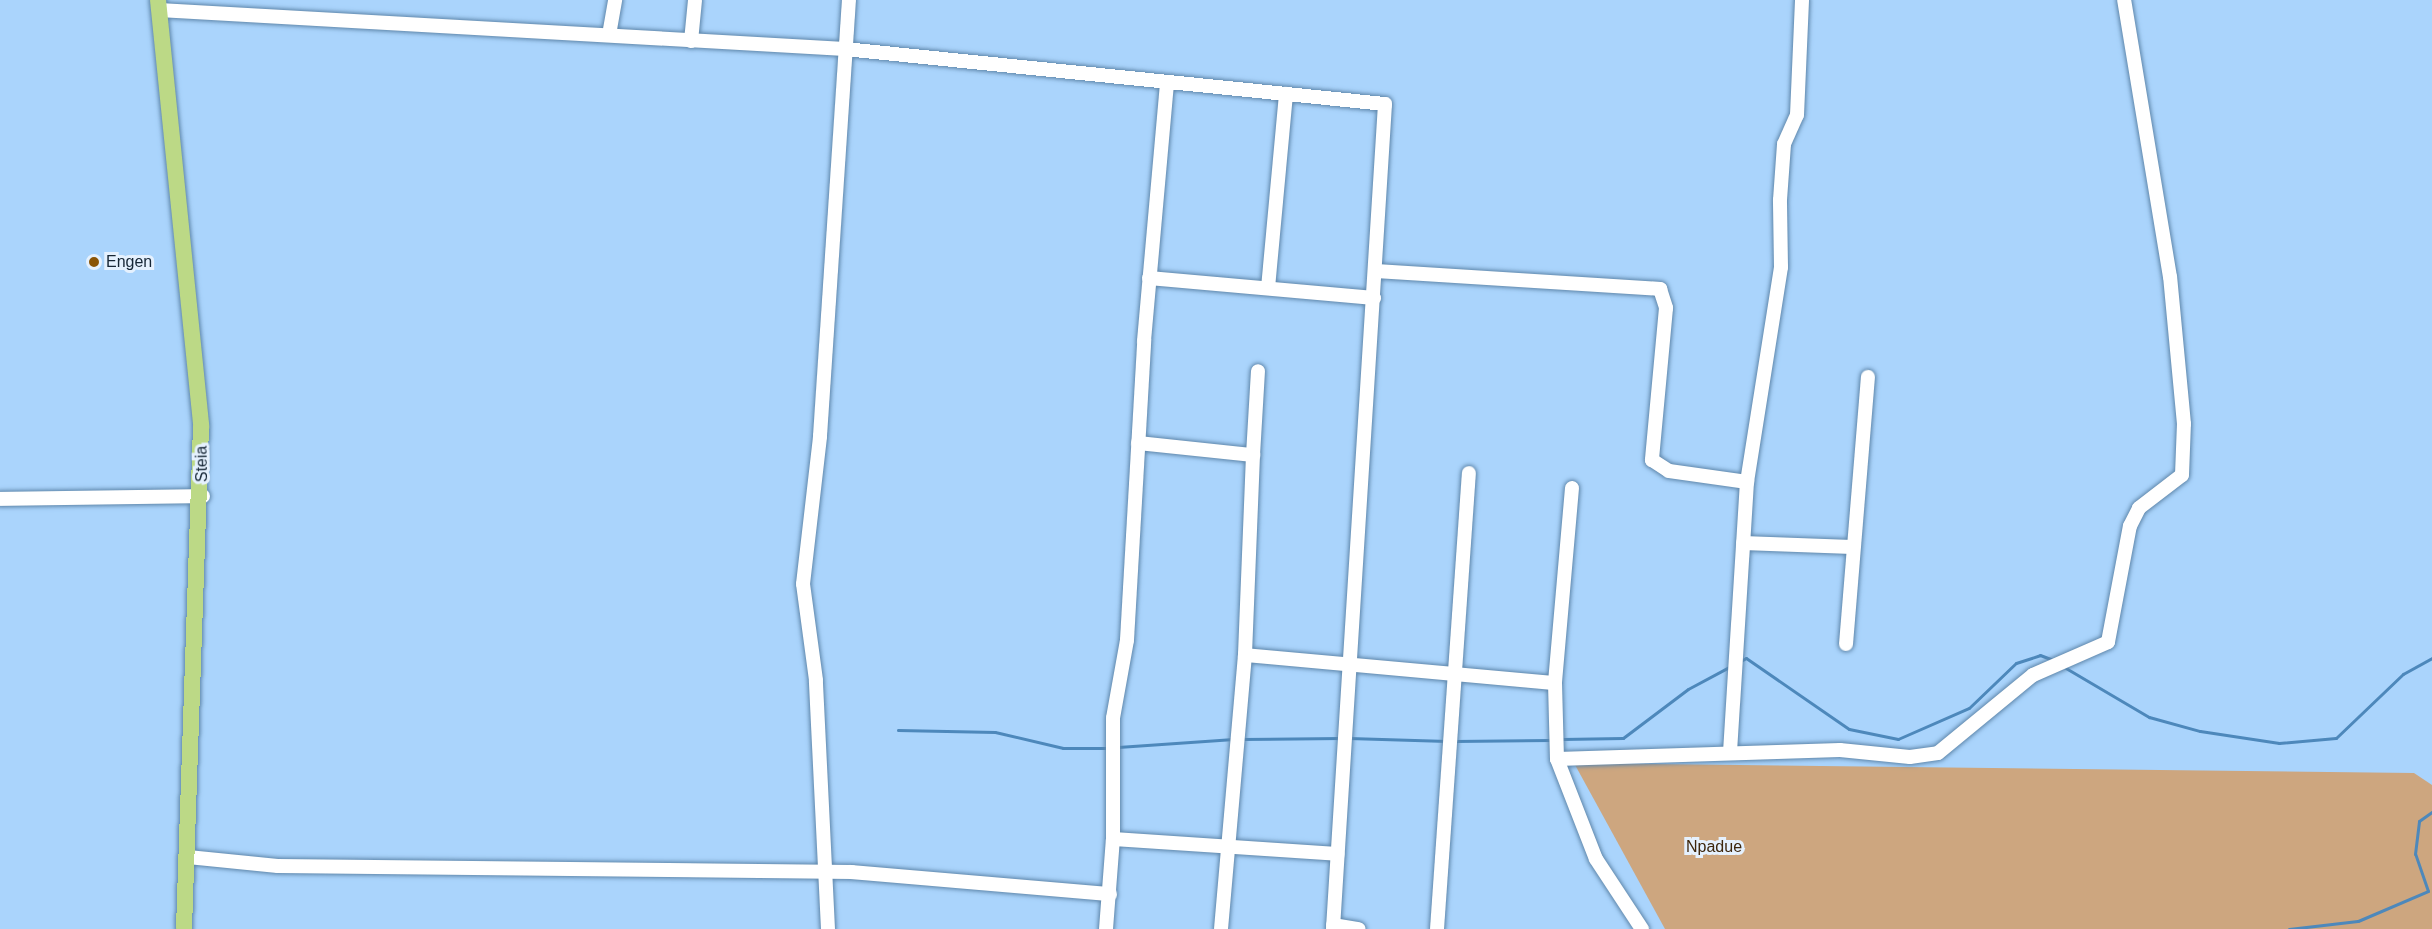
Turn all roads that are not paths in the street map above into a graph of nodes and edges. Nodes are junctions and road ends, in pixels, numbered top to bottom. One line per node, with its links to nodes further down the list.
1 (615, 0): 7 (street)
2 (695, 0): 8 (street)
3 (849, 0): 9 (street)
4 (1802, 0): 21 (street)
5 (2124, 0): 32 (street)
6 (158, 5): 7 (street); 23 (main road, Steia)
7 (609, 35): 8 (street)
8 (691, 41): 9 (street)
9 (845, 49): 10 (street); 38 (street)
10 (1167, 83): 11 (street); 13 (street)
11 (1286, 94): 12 (street); 14 (street)
12 (1376, 271): 15 (street); 21 (street)
13 (1149, 278): 14 (street); 18 (street)
14 (1268, 288): 15 (street)
15 (1374, 298): 29 (street)
16 (1258, 372): 19 (street)
17 (1868, 377): 26 (street)
18 (1138, 443): 19 (street); 34 (street)
19 (1253, 455): 28 (street)
20 (1469, 473): 30 (street)
21 (1747, 482): 25 (street)
22 (1572, 488): 31 (street)
23 (203, 496): 24 (street); 37 (main road, Steia)
24 (0, 499)
25 (1743, 543): 26 (street); 32 (street)
26 (1852, 547): 27 (street)
27 (1846, 644)
28 (1245, 655): 29 (street); 35 (street)
29 (1347, 662): 30 (street); 36 (street)
30 (1451, 670): 31 (street); 46 (street)
31 (1555, 683): 33 (street)
32 (1730, 752): 33 (street)
33 (1557, 759): 47 (street)
34 (1113, 839): 35 (street); 39 (street)
35 (1230, 846): 36 (street); 44 (street)
36 (1337, 854): 40 (street)
37 (188, 857): 38 (street); 41 (main road, Steia)
38 (827, 871): 39 (street); 42 (street)
39 (1110, 894): 43 (street)
40 (1333, 927): 45 (street)
41 (184, 929)
42 (828, 929)
43 (1106, 929)
44 (1221, 929)
45 (1359, 929)
46 (1437, 929)
47 (1642, 929)

